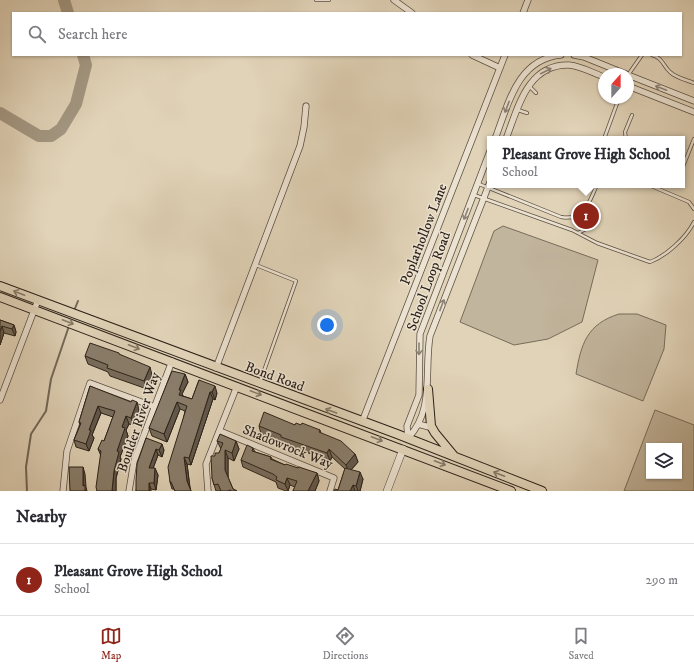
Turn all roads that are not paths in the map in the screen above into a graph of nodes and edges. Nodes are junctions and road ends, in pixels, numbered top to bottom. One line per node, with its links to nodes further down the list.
1 (316, 0): 2 (lane)
2 (329, 0)
3 (394, 0): 5 (street)
4 (528, 0): 6 (street)
5 (411, 12)
6 (522, 12)
7 (474, 56): 13 (street)
8 (506, 56): 13 (street, Poplarhollow Lane)
9 (553, 56): 29 (street, one-way to 29)
10 (579, 56): 14 (street)
11 (641, 56): 15 (lane)
12 (654, 56): 18 (lane)
13 (500, 68): 63 (street, Poplarhollow Lane)
14 (610, 68)
15 (632, 68)
16 (598, 75): 19 (street, one-way to 16)
17 (634, 78): 22 (street, one-way to 17)
18 (694, 83)
19 (528, 86): 21 (lane); 25 (street)
20 (634, 88): 26 (street)
21 (536, 93)
22 (694, 100)
23 (617, 104): 31 (lane)
24 (306, 106): 50 (street)
25 (518, 110): 27 (lane); 30 (street)
26 (694, 112)
27 (528, 113)
28 (632, 115): 32 (lane)
29 (496, 136)
30 (507, 136)
31 (605, 136)
32 (626, 136)
33 (694, 139): 35 (lane)
34 (487, 159): 36 (street, School Loop Road)
35 (685, 162)
36 (478, 184): 37 (lane); 42 (street, School Loop Road)
37 (487, 185)
38 (488, 188): 43 (street, School Loop Road)
39 (496, 188): 44 (lane)
40 (595, 188): 44 (lane)
41 (656, 188): 45 (lane)
42 (474, 195): 43 (lane); 67 (street, School Loop Road, one-way to 67)
43 (484, 198): 49 (lane); 60 (street, School Loop Road, one-way to 43)
44 (586, 207): 46 (lane)
45 (694, 209)
46 (594, 210)
47 (694, 222): 49 (lane)
48 (592, 226): 49 (lane)
49 (577, 233)
50 (255, 265): 56 (street); 58 (lane)
51 (0, 286): 53 (main road, Bond Road, one-way to 51)
52 (0, 297): 54 (main road, Bond Road)
53 (38, 300): 54 (street); 56 (main road, Bond Road)
54 (34, 309): 55 (main road, Bond Road, one-way to 55); 61 (street)
55 (172, 361): 57 (main road); 59 (main road, Bond Road); 62 (street, Boulder River Way)
56 (216, 368): 57 (main road, Bond Road)
57 (233, 374): 58 (main road, Bond Road)
58 (259, 384): 63 (main road, Bond Road, one-way to 58)
59 (237, 386): 66 (street); 68 (main road, Bond Road, one-way to 68)
60 (428, 389): 64 (street, School Loop Road); 65 (main road)
61 (0, 400)
62 (155, 407): 70 (street); 71 (street, Boulder River Way)
63 (362, 422): 67 (main road, Bond Road)
64 (418, 424): 65 (street); 67 (street, School Loop Road)
65 (433, 428): 69 (main road)
66 (220, 431): 72 (street); 73 (street, Shadowrock Way)
67 (408, 438): 69 (main road, Bond Road)
68 (403, 449): 74 (street); 75 (main road, Bond Road, one-way to 75)
69 (456, 458): 76 (main road, Bond Road, one-way to 69)
70 (63, 491)
71 (129, 491)
72 (208, 491)
73 (330, 491)
74 (387, 491)
75 (511, 491)
76 (542, 491)

